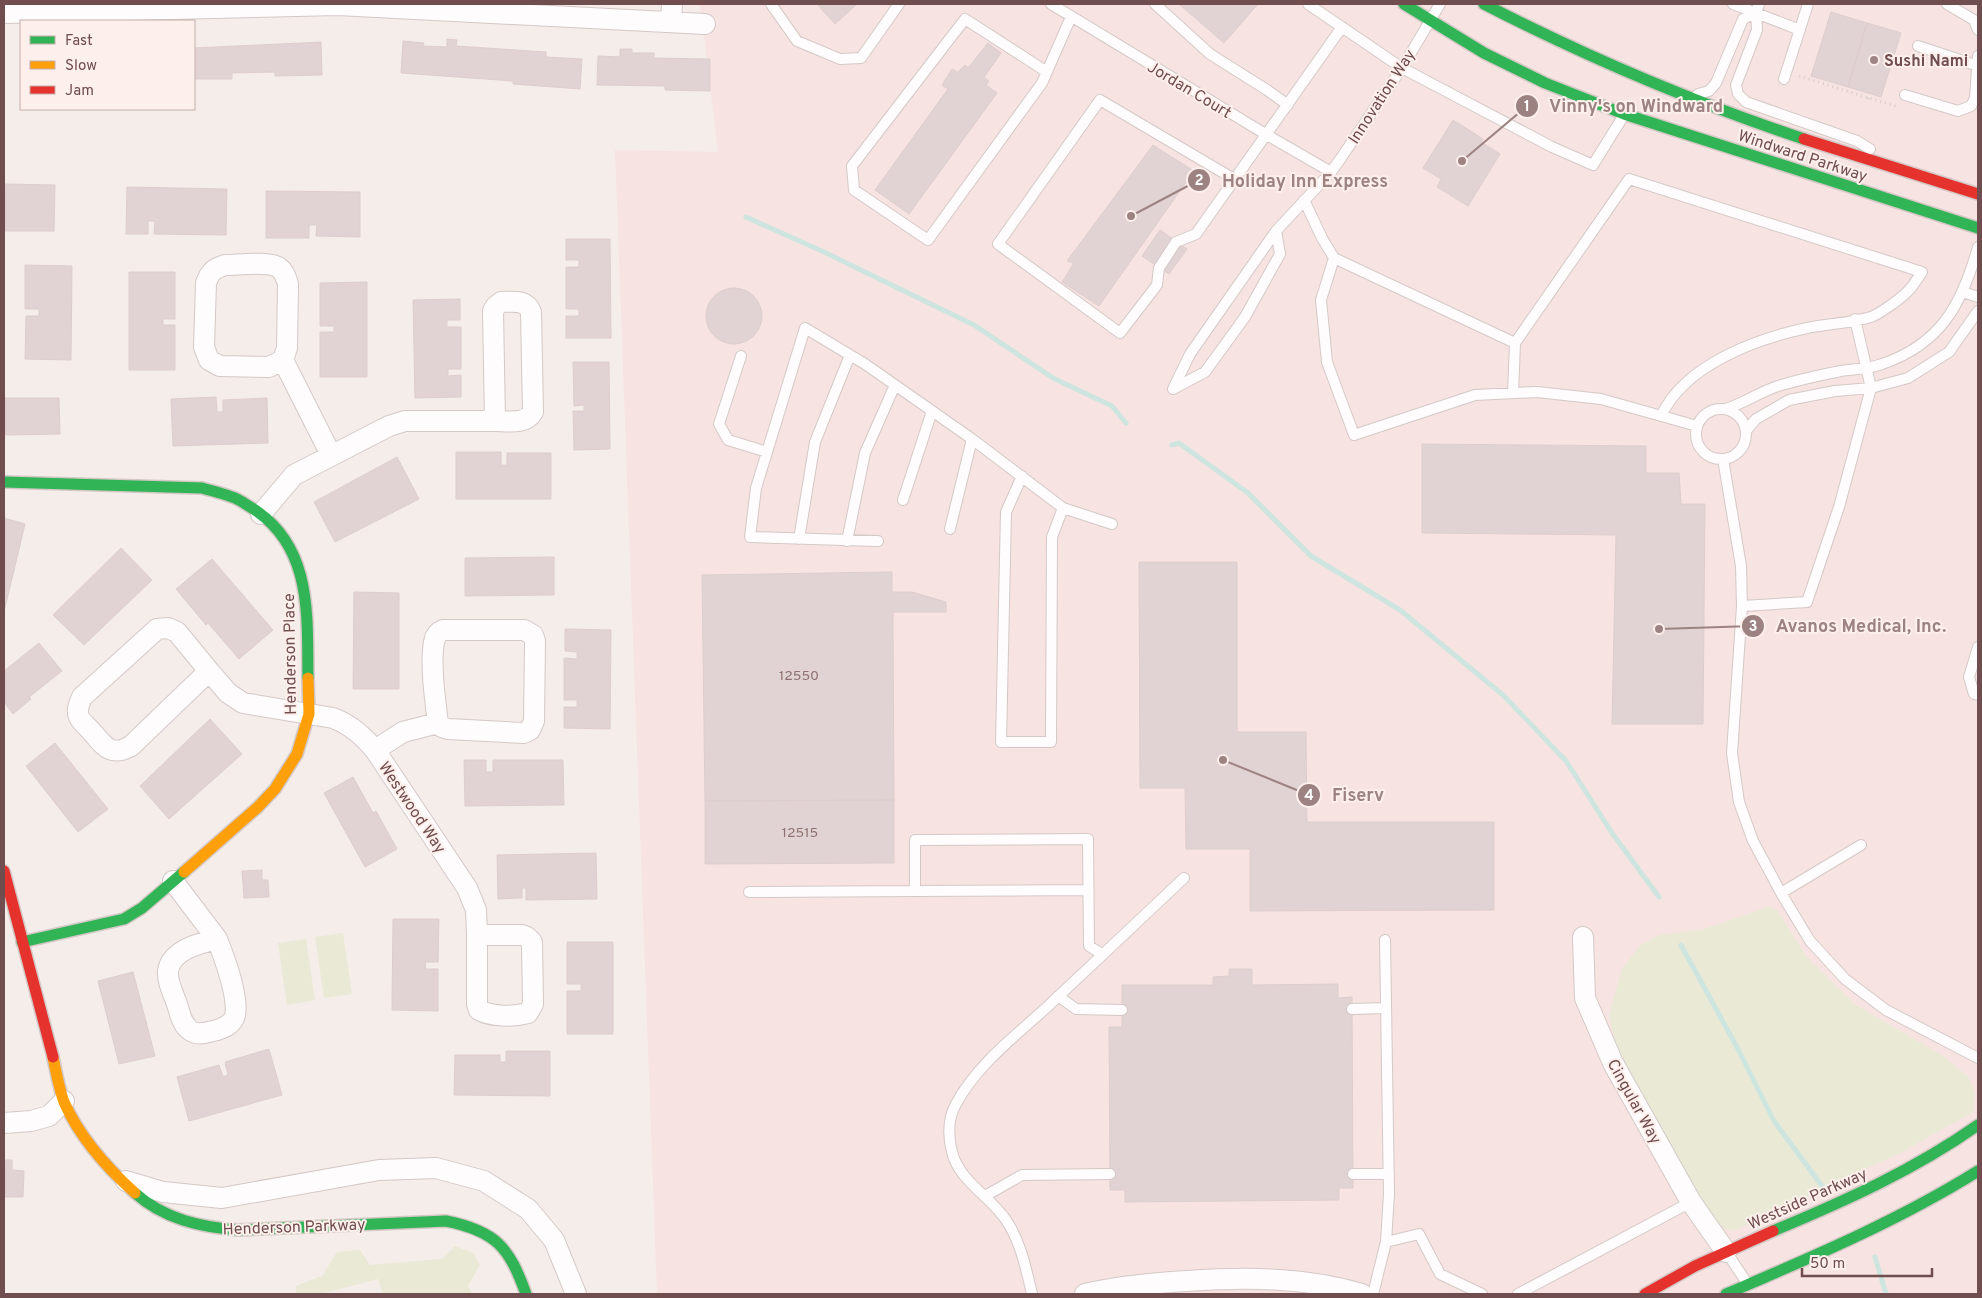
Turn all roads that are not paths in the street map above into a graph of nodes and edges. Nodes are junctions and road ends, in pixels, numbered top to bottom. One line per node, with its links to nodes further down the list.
1 (771, 4): 2 (lane)
2 (899, 4)
3 (1051, 4): 18 (lane, Jordan Court)
4 (1070, 4): 18 (lane)
5 (1155, 4): 33 (lane)
6 (1308, 4): 22 (lane)
7 (1404, 4): 20 (main road, Windward Parkway)
8 (1440, 4): 20 (lane, Innovation Way)
9 (1484, 4): 19 (main road, Windward Parkway)
10 (1502, 4): 19 (lane)
11 (1733, 4): 15 (lane)
12 (1808, 4): 23 (lane)
13 (1946, 4): 24 (lane)
14 (43, 8): 16 (street); 17 (street)
15 (1758, 8): 23 (lane); 32 (lane); 36 (lane)
16 (4, 12)
17 (672, 13): 21 (street)
18 (1069, 15): 29 (lane); 35 (lane, Jordan Court)
19 (1506, 15): 32 (main road, Windward Parkway)
20 (1430, 20): 28 (lane, Innovation Way); 34 (main road, Windward Parkway)
21 (706, 24)
22 (1342, 27): 28 (lane); 33 (lane)
23 (1800, 30): 30 (lane)
24 (1978, 30)
25 (1918, 46): 27 (lane)
26 (1978, 56): 27 (lane)
27 (1978, 66): 31 (lane)
28 (1402, 68): 34 (lane); 37 (lane, Innovation Way)
29 (1047, 72): 29 (lane)
30 (1785, 76)
31 (1905, 95)
32 (1684, 96): 36 (main road, Windward Parkway)
33 (1288, 105): 35 (lane)
34 (1624, 114): 41 (main road, Windward Parkway)
35 (1267, 135): 37 (lane, Jordan Court); 38 (lane)
36 (1903, 170): 39 (main road, Windward Parkway)
37 (1331, 172): 40 (lane, Innovation Way)
38 (1234, 179): 38 (lane)
39 (1978, 194)
40 (1304, 200): 42 (lane, Innovation Way); 44 (lane)
41 (1978, 228)
42 (1276, 231): 42 (lane, Innovation Way)
43 (1978, 247): 45 (lane)
44 (1334, 258): 49 (lane); 56 (lane)
45 (1963, 292): 46 (lane); 53 (lane)
46 (1978, 297)
47 (1978, 310): 55 (lane)
48 (1855, 319): 49 (lane); 53 (lane); 59 (lane)
49 (1515, 343): 56 (lane)
50 (741, 356): 64 (lane)
51 (850, 356): 54 (lane); 64 (lane); 74 (lane)
52 (283, 360): 52 (street); 65 (street)
53 (1867, 367): 55 (lane); 57 (lane)
54 (895, 385): 58 (lane); 75 (lane)
55 (1871, 388): 62 (lane); 77 (lane)
56 (1513, 394): 59 (lane)
57 (1726, 409): 61 (lane); 62 (lane)
58 (932, 411): 63 (lane); 69 (lane)
59 (1661, 416): 61 (lane)
60 (495, 421): 60 (street); 65 (street)
61 (1697, 426): 66 (lane)
62 (1746, 431): 66 (lane)
63 (972, 439): 67 (lane); 73 (lane)
64 (767, 452): 74 (lane)
65 (331, 455): 71 (street)
66 (1723, 459): 77 (lane)
67 (1022, 476): 70 (lane); 70 (lane)
68 (4, 482): 71 (main road, Henderson Place)
69 (903, 500)
70 (1063, 508): 72 (lane)
71 (261, 514): 81 (main road, Henderson Place)
72 (1112, 524)
73 (950, 529)
74 (799, 539): 75 (lane)
75 (847, 541): 76 (lane)
76 (878, 542)
77 (1742, 606): 91 (lane)
78 (1978, 647): 80 (lane)
79 (209, 671): 79 (street, Westwood Way); 81 (street, Westwood Way)
80 (1978, 695)
81 (309, 714): 83 (street, Westwood Way); 87 (main road, Henderson Place)
82 (438, 722): 82 (street); 83 (street)
83 (375, 750): 93 (street, Westwood Way)
84 (1861, 845): 91 (lane)
85 (4, 871): 97 (main road, Henderson Parkway)
86 (1184, 878): 98 (lane)
87 (173, 881): 95 (street); 97 (main road, Henderson Place)
88 (1088, 890): 89 (lane); 89 (lane); 98 (lane)
89 (915, 891): 90 (lane)
90 (749, 892)
91 (1780, 893): 103 (lane)
92 (4, 916): 97 (street, Henderson Parkway)
93 (477, 935): 93 (street, Westwood Way)
94 (1583, 937): 113 (street, Cingular Way)
95 (217, 939): 95 (street)
96 (1384, 940): 100 (lane)
97 (22, 942): 104 (main road, Henderson Parkway)
98 (1102, 954): 99 (lane)
99 (1058, 996): 102 (lane); 112 (lane)
100 (1386, 1008): 101 (lane); 111 (lane)
101 (1352, 1009)
102 (1122, 1010)
103 (1978, 1058)
104 (64, 1101): 105 (street); 108 (main road, Henderson Parkway)
105 (4, 1123)
106 (1978, 1125): 115 (main road, Westside Parkway)
107 (1978, 1171): 116 (main road)
108 (112, 1172): 117 (main road, Henderson Parkway); 118 (street)
109 (1110, 1174): 112 (lane)
110 (1353, 1174): 111 (lane)
111 (1389, 1174): 114 (lane)
112 (985, 1196): 119 (lane)
113 (1691, 1202): 115 (street, Cingular Way); 123 (lane)
114 (1386, 1242): 121 (lane); 122 (lane)
115 (1726, 1252): 116 (lane); 124 (main road, Westside Parkway)
116 (1751, 1290): 125 (main road)
117 (526, 1294)
118 (576, 1294)
119 (1032, 1294)
120 (1085, 1294): 121 (street)
121 (1363, 1294)
122 (1482, 1294)
123 (1518, 1294)
124 (1645, 1294)
125 (1726, 1294)

